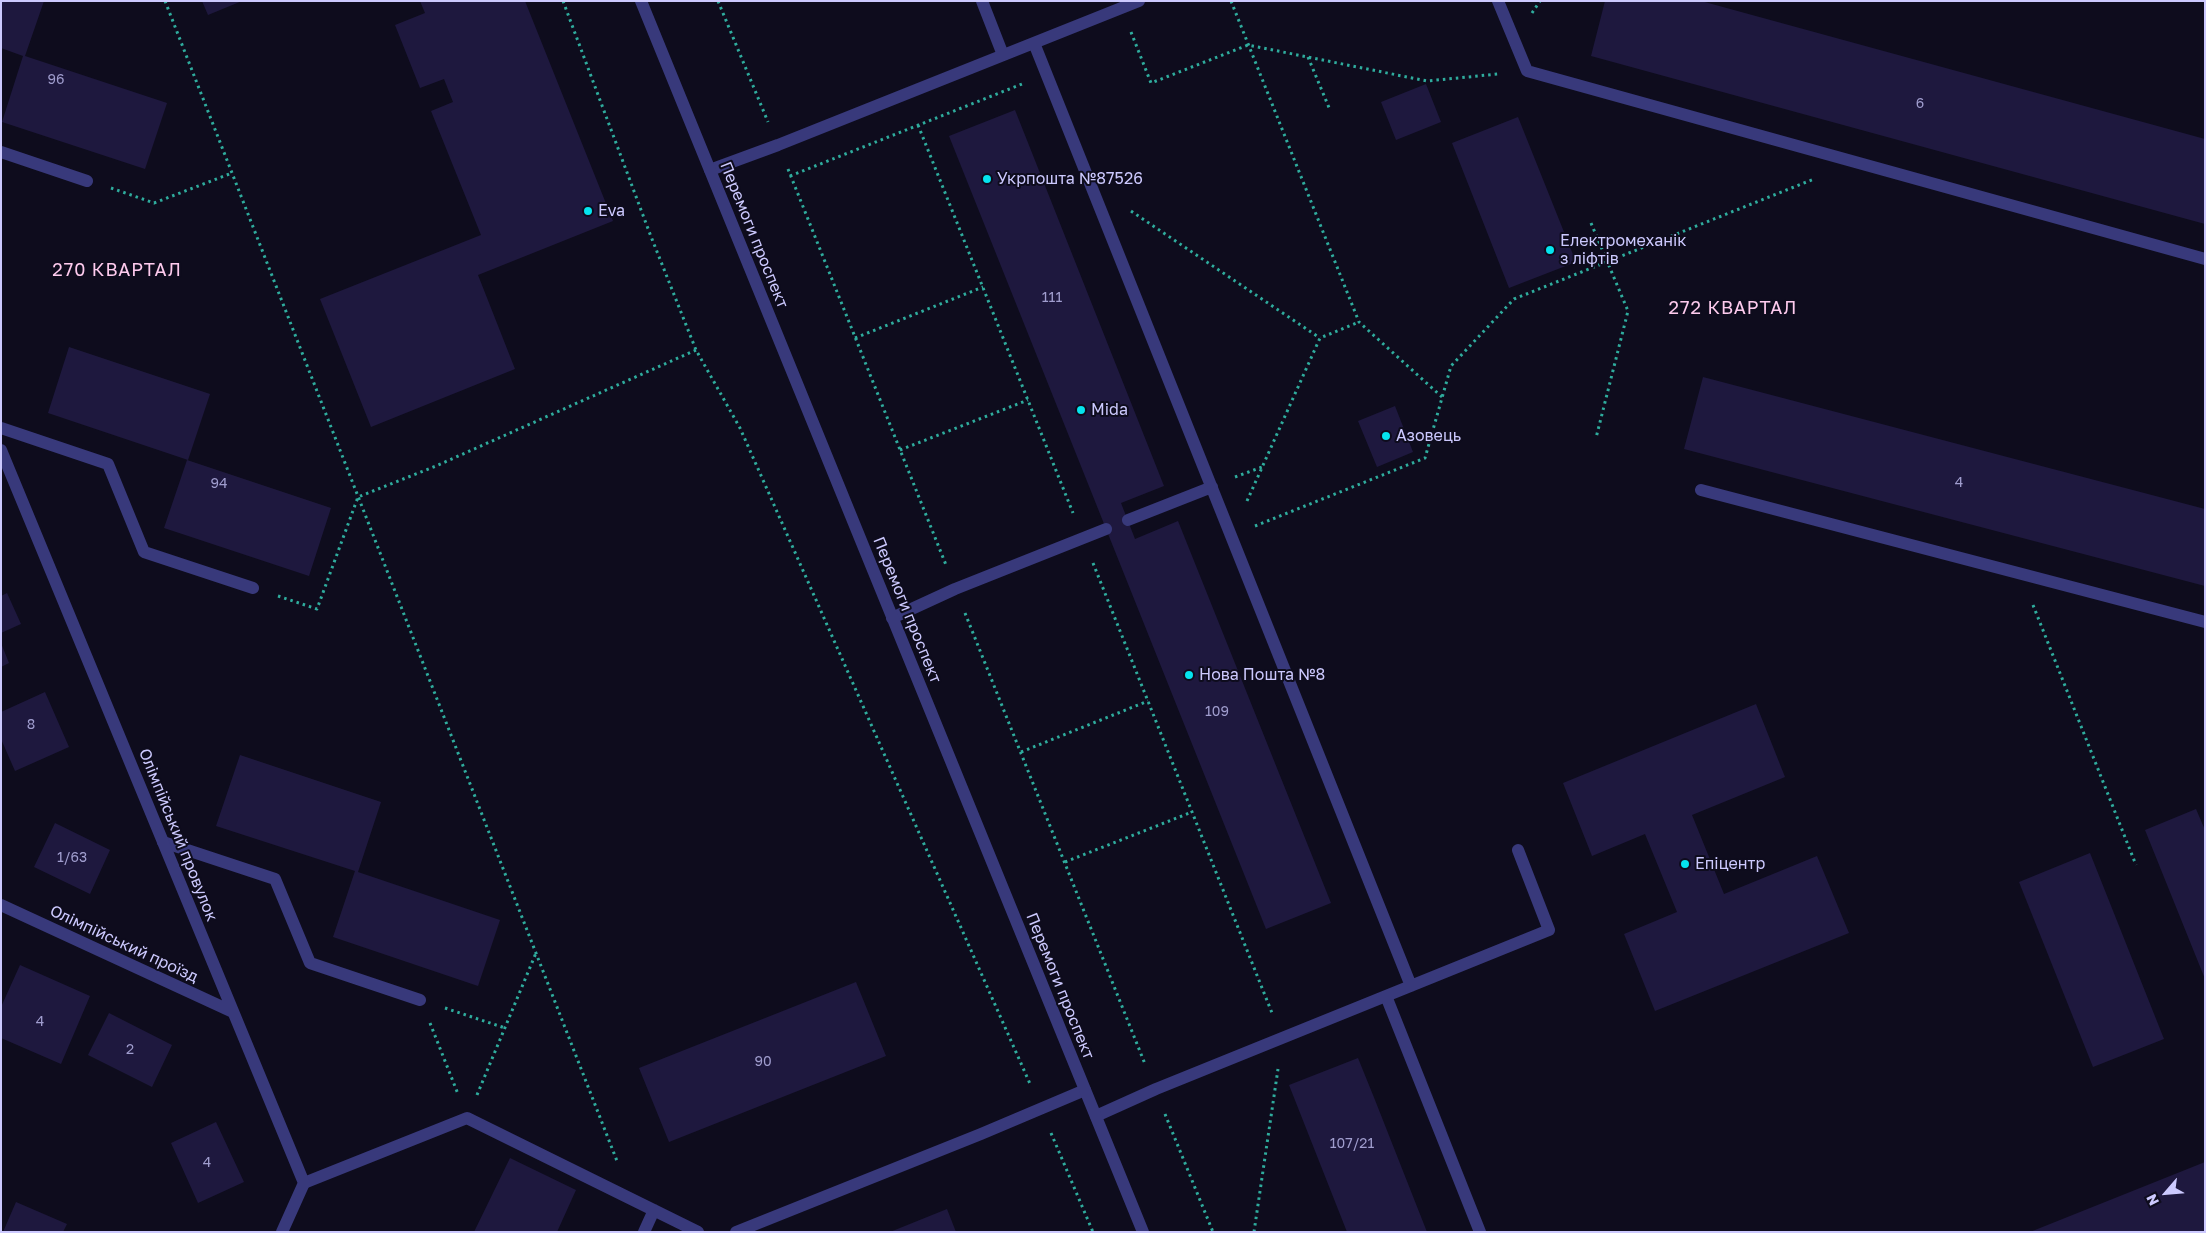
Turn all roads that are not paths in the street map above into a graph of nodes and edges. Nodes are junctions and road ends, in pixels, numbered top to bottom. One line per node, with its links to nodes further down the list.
1 (642, 1): 8 (street, Перемоги проспект)
2 (982, 1): 6 (street)
3 (1139, 1): 5 (street)
4 (1498, 1): 10 (street)
5 (1034, 43): 6 (street); 13 (street)
6 (1003, 55): 8 (street)
7 (1, 152): 9 (street)
8 (710, 170): 18 (street, Перемоги проспект)
9 (87, 181)
10 (2205, 259)
11 (1, 428): 17 (street)
12 (1, 450): 20 (street, Олімпійський провулок)
13 (1212, 487): 15 (street); 23 (street)
14 (1701, 490): 19 (street)
15 (1128, 520)
16 (1106, 529): 18 (street)
17 (253, 588)
18 (892, 618): 27 (street, Перемоги проспект)
19 (2205, 622)
20 (163, 842): 25 (street); 26 (street, Олімпійський провулок)
21 (1518, 850): 23 (street)
22 (1, 905): 26 (street, Олімпійський проїзд)
23 (1411, 986): 24 (street)
24 (1386, 996): 28 (street); 36 (street)
25 (420, 1000)
26 (233, 1012): 29 (street, Олімпійський провулок)
27 (1085, 1090): 28 (street, Перемоги проспект); 34 (street)
28 (1096, 1116): 35 (street, Перемоги проспект)
29 (304, 1183): 30 (street); 31 (street)
30 (654, 1210): 32 (street); 33 (street)
31 (282, 1232)
32 (644, 1232)
33 (698, 1232)
34 (736, 1232)
35 (1143, 1232)
36 (1480, 1232)

